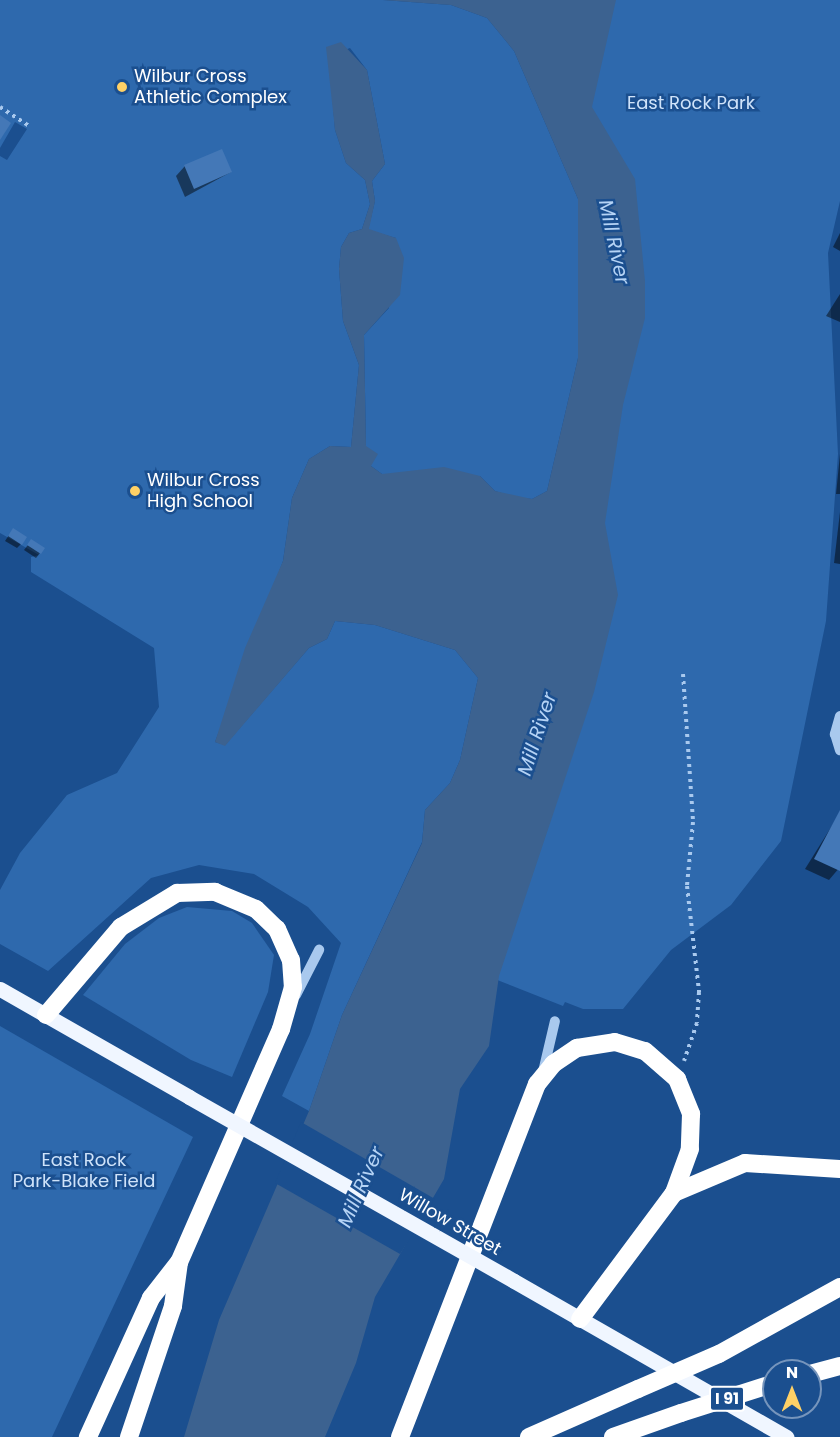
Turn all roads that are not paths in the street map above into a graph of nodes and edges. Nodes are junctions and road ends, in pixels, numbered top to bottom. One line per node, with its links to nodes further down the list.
1 (840, 716): 2 (street)
2 (839, 748)
3 (319, 950): 5 (street)
4 (0, 989): 6 (main road, Willow Street)
5 (289, 1006): 6 (highway); 11 (highway)
6 (46, 1015): 13 (main road, Willow Street, bridge)
7 (555, 1021): 8 (street)
8 (543, 1075): 10 (highway); 19 (highway)
9 (840, 1169): 10 (highway)
10 (674, 1193): 13 (highway)
11 (179, 1263): 17 (highway); 18 (highway)
12 (840, 1287): 20 (highway, bridge)
13 (580, 1319): 22 (main road, Willow Street)
14 (840, 1366): 15 (highway)
15 (822, 1371)
16 (762, 1387): 21 (highway, I 91, bridge)
17 (88, 1437)
18 (129, 1437)
19 (400, 1437)
20 (529, 1437)
21 (613, 1437)
22 (786, 1437)

